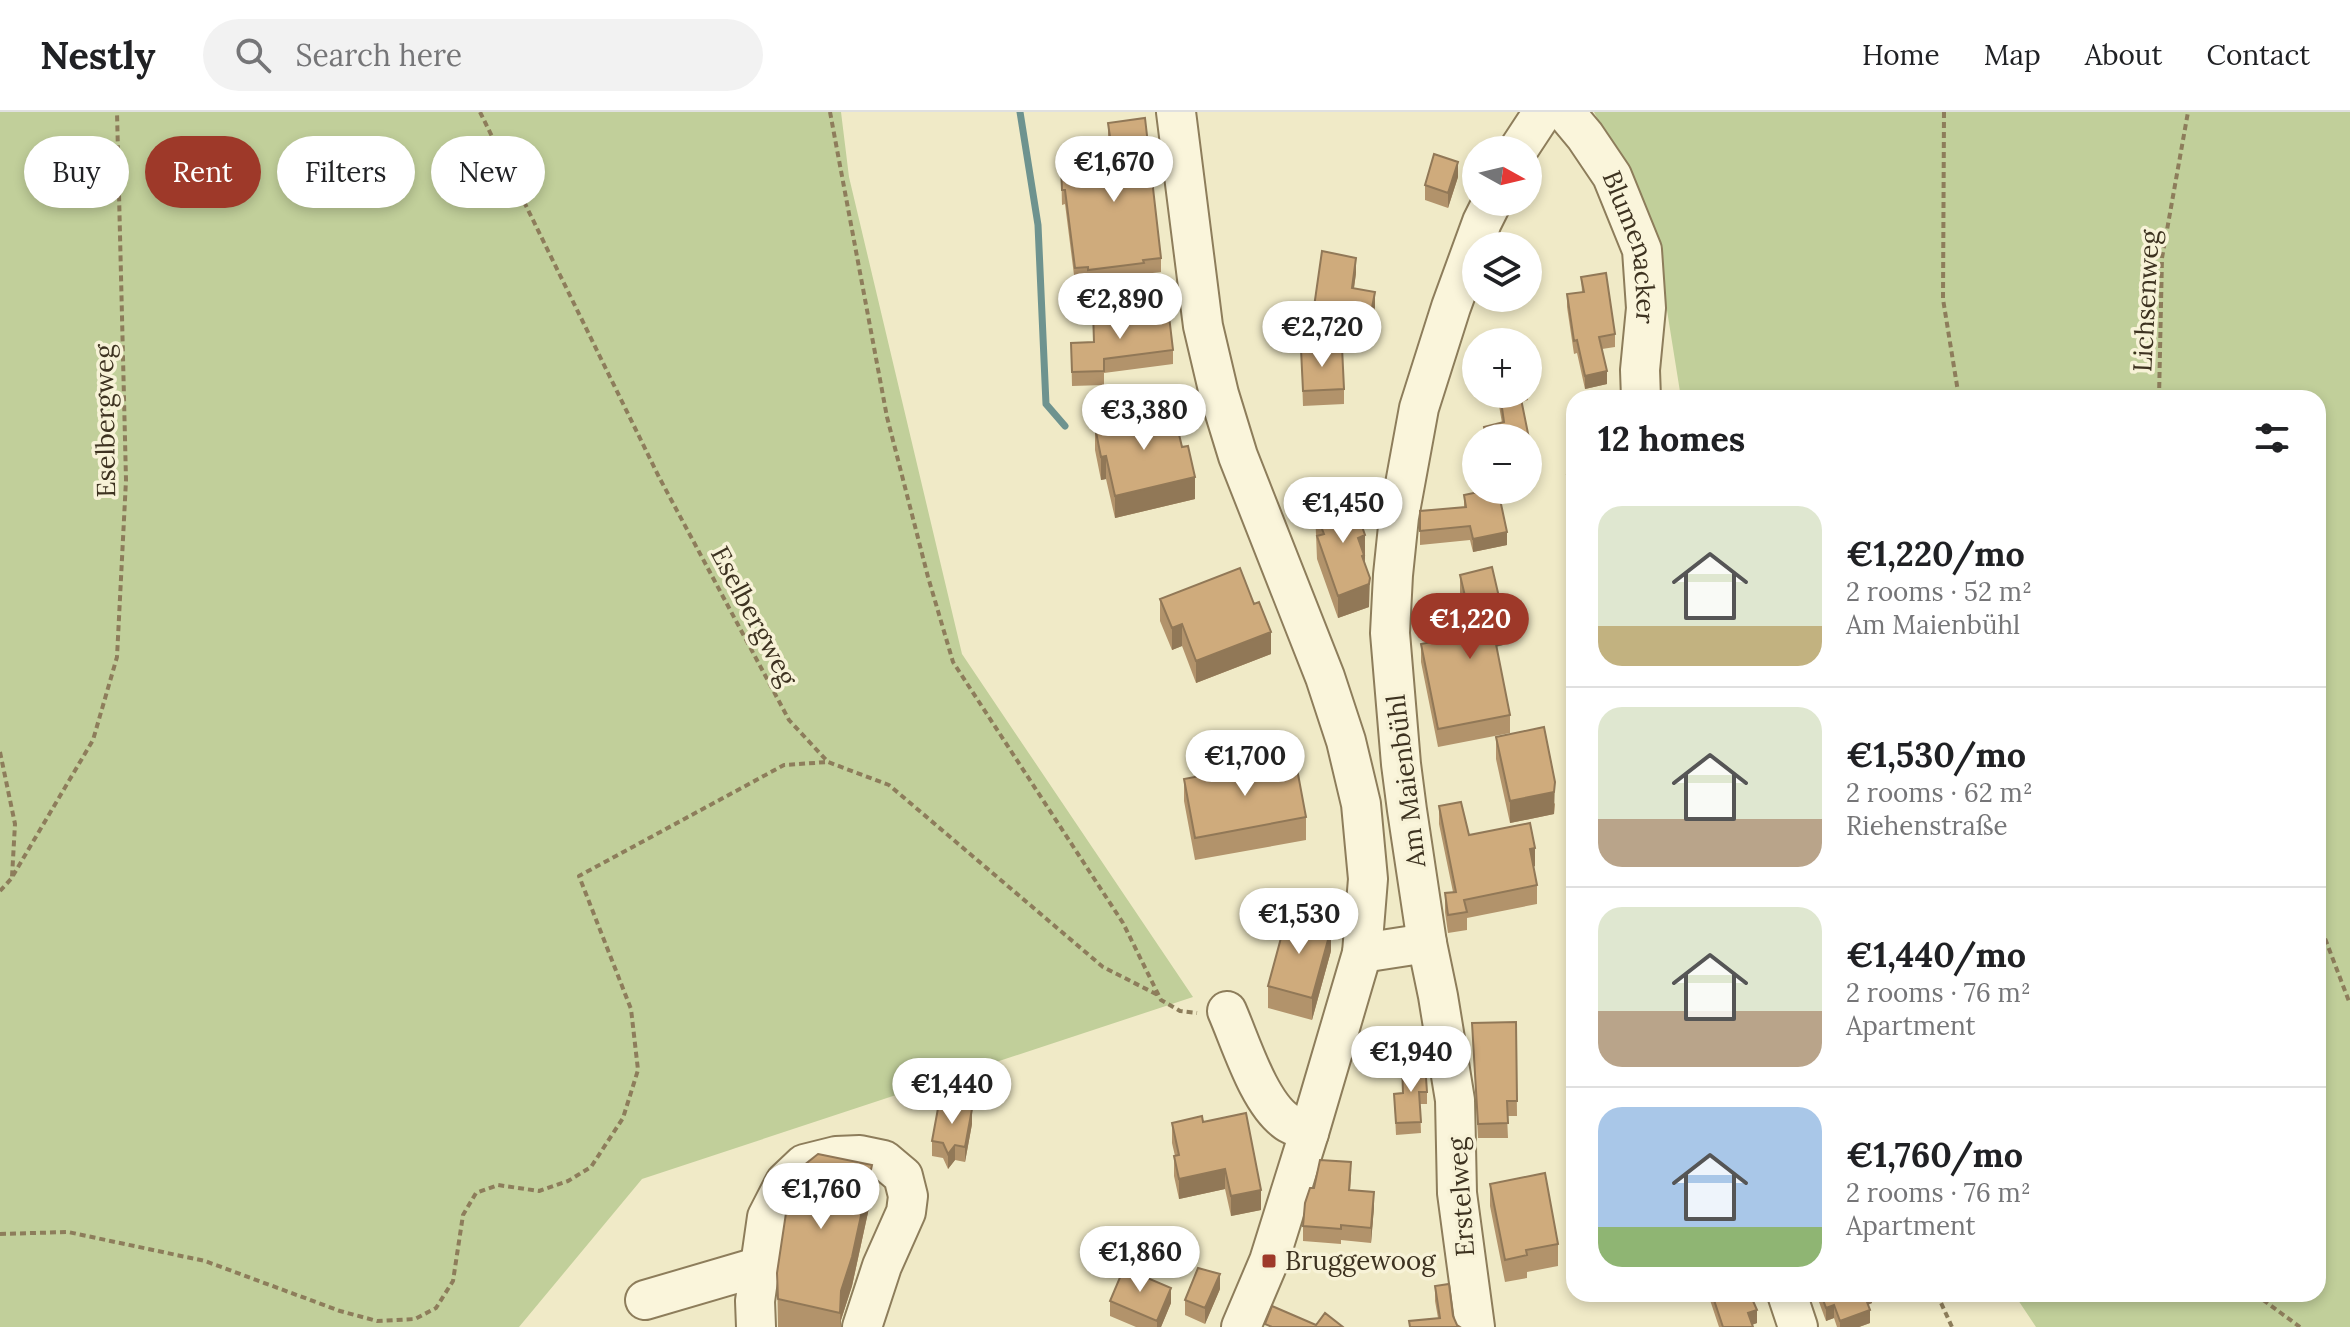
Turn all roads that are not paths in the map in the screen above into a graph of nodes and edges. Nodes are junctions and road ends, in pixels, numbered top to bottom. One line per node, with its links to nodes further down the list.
1 (1176, 112): 8 (street)
2 (1543, 112): 4 (street)
3 (1565, 112): 6 (street, Blumenacker)
4 (1527, 136)
5 (1485, 216): 7 (street, Am Maienbühl)
6 (1641, 390)
7 (1427, 943): 8 (street); 17 (street, Erstelweg)
8 (1362, 953): 10 (street)
9 (1227, 1011): 10 (street)
10 (1309, 1133): 16 (street)
11 (761, 1266): 12 (street); 14 (street); 15 (street)
12 (645, 1300)
13 (1790, 1302): 18 (street)
14 (756, 1327)
15 (862, 1327)
16 (1241, 1327)
17 (1475, 1327)
18 (1798, 1327)

